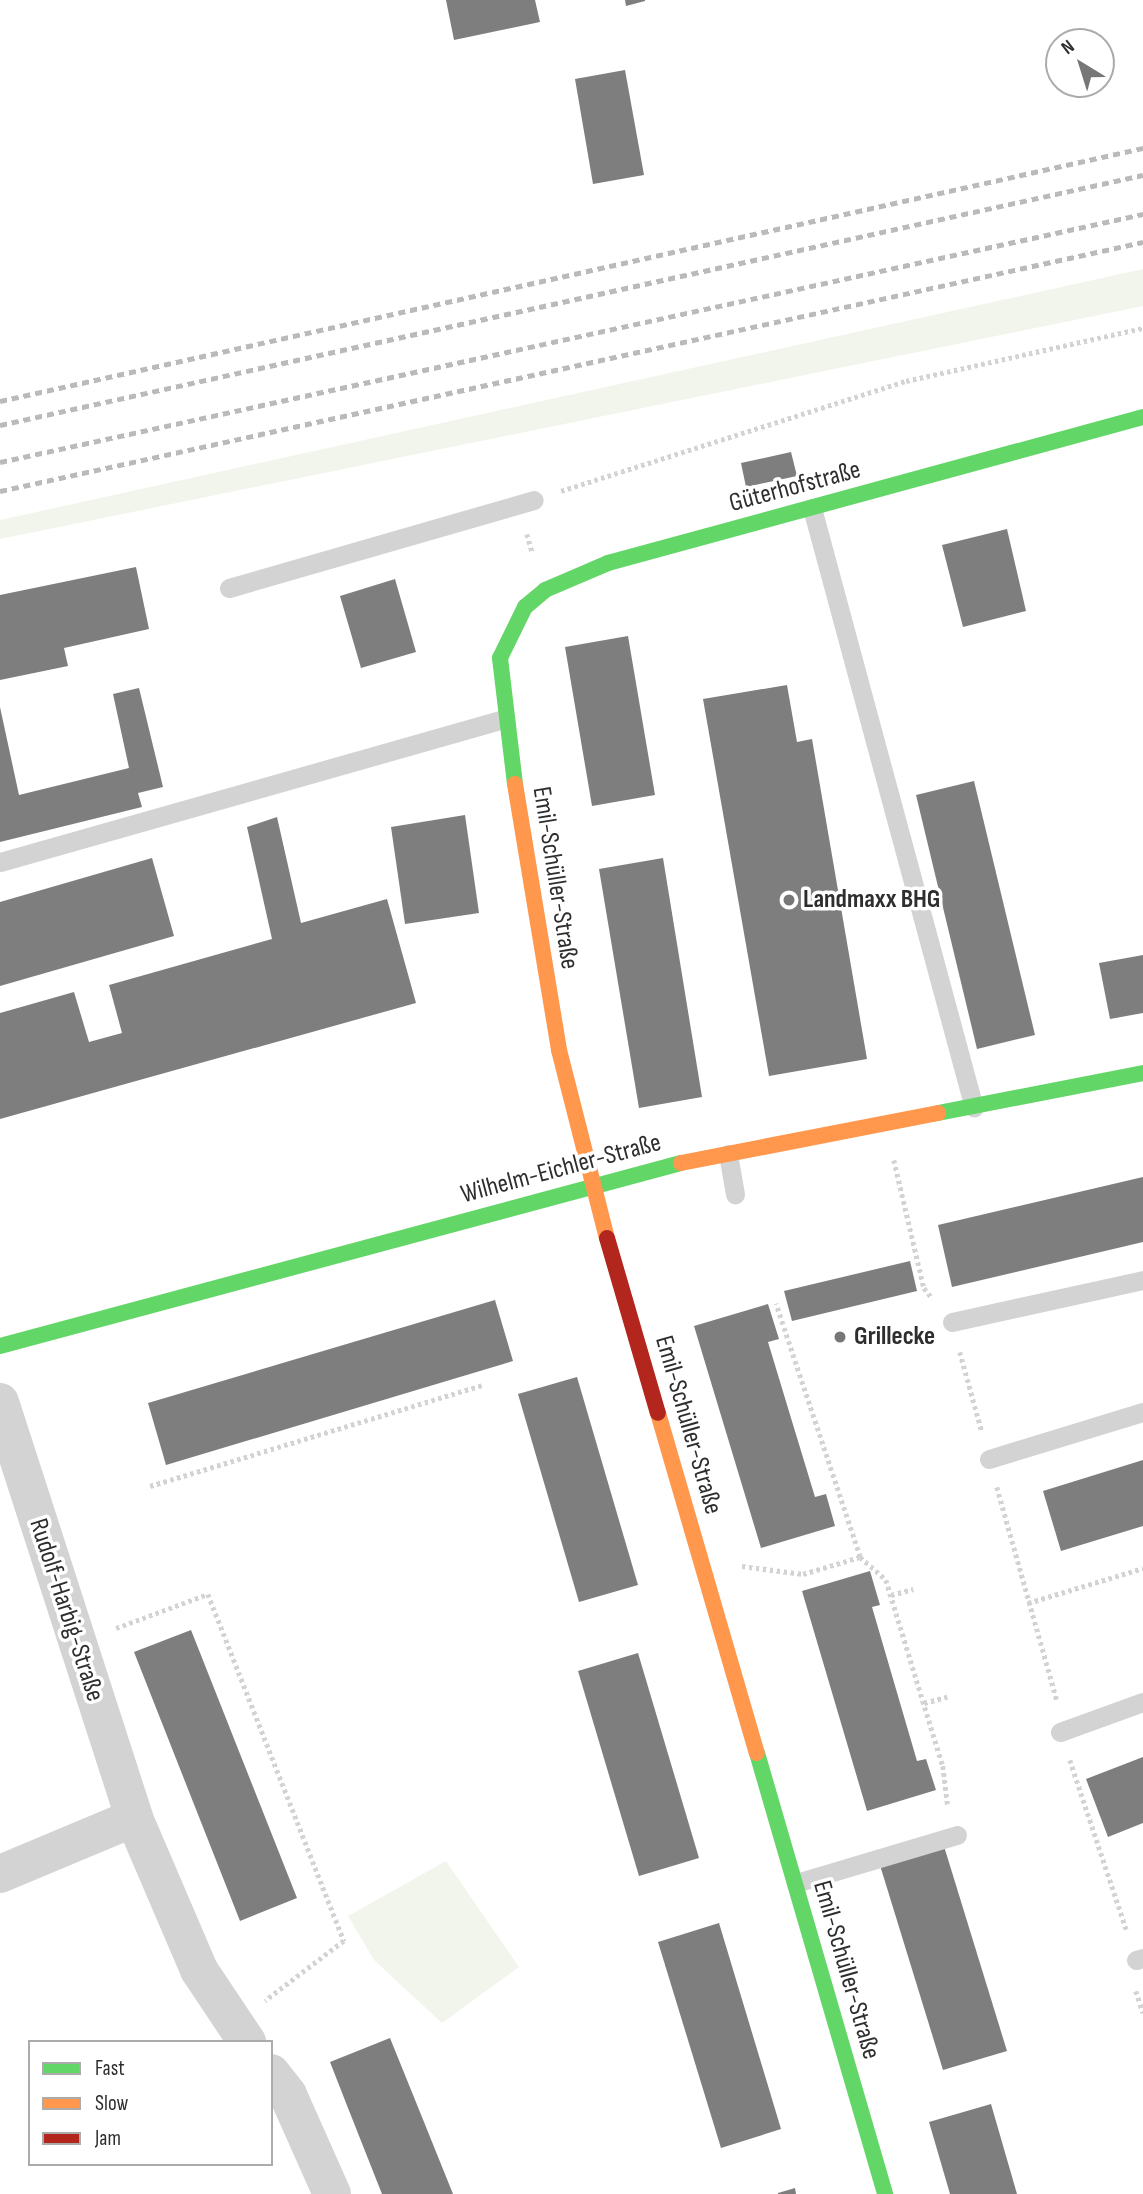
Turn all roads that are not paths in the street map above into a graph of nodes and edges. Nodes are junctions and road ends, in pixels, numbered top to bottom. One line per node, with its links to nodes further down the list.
1 (1143, 417): 3 (street, Güterhofstraße)
2 (534, 500): 4 (lane)
3 (812, 508): 5 (street, Güterhofstraße); 9 (lane)
4 (229, 588)
5 (500, 658): 6 (street, Emil-Schüller-Straße)
6 (504, 719): 7 (lane); 11 (street, Emil-Schüller-Straße)
7 (0, 862)
8 (1143, 1073): 9 (street, Wilhelm-Eichler-Straße)
9 (974, 1108): 10 (street, Wilhelm-Eichler-Straße)
10 (727, 1154): 11 (street, Wilhelm-Eichler-Straße); 12 (lane)
11 (592, 1185): 15 (street, Wilhelm-Eichler-Straße); 24 (street, Emil-Schüller-Straße)
12 (735, 1194)
13 (1143, 1280): 14 (lane)
14 (952, 1322)
15 (0, 1346)
16 (0, 1402): 21 (street, Rudolf-Harbig-Straße)
17 (1143, 1412): 18 (lane)
18 (989, 1459)
19 (1143, 1702): 20 (lane)
20 (1060, 1732)
21 (134, 1818): 23 (street); 25 (street, Rudolf-Harbig-Straße)
22 (957, 1835): 24 (lane)
23 (0, 1874)
24 (796, 1883): 28 (street, Emil-Schüller-Straße)
25 (241, 2033)
26 (273, 2076): 27 (street)
27 (332, 2194)
28 (885, 2194)

